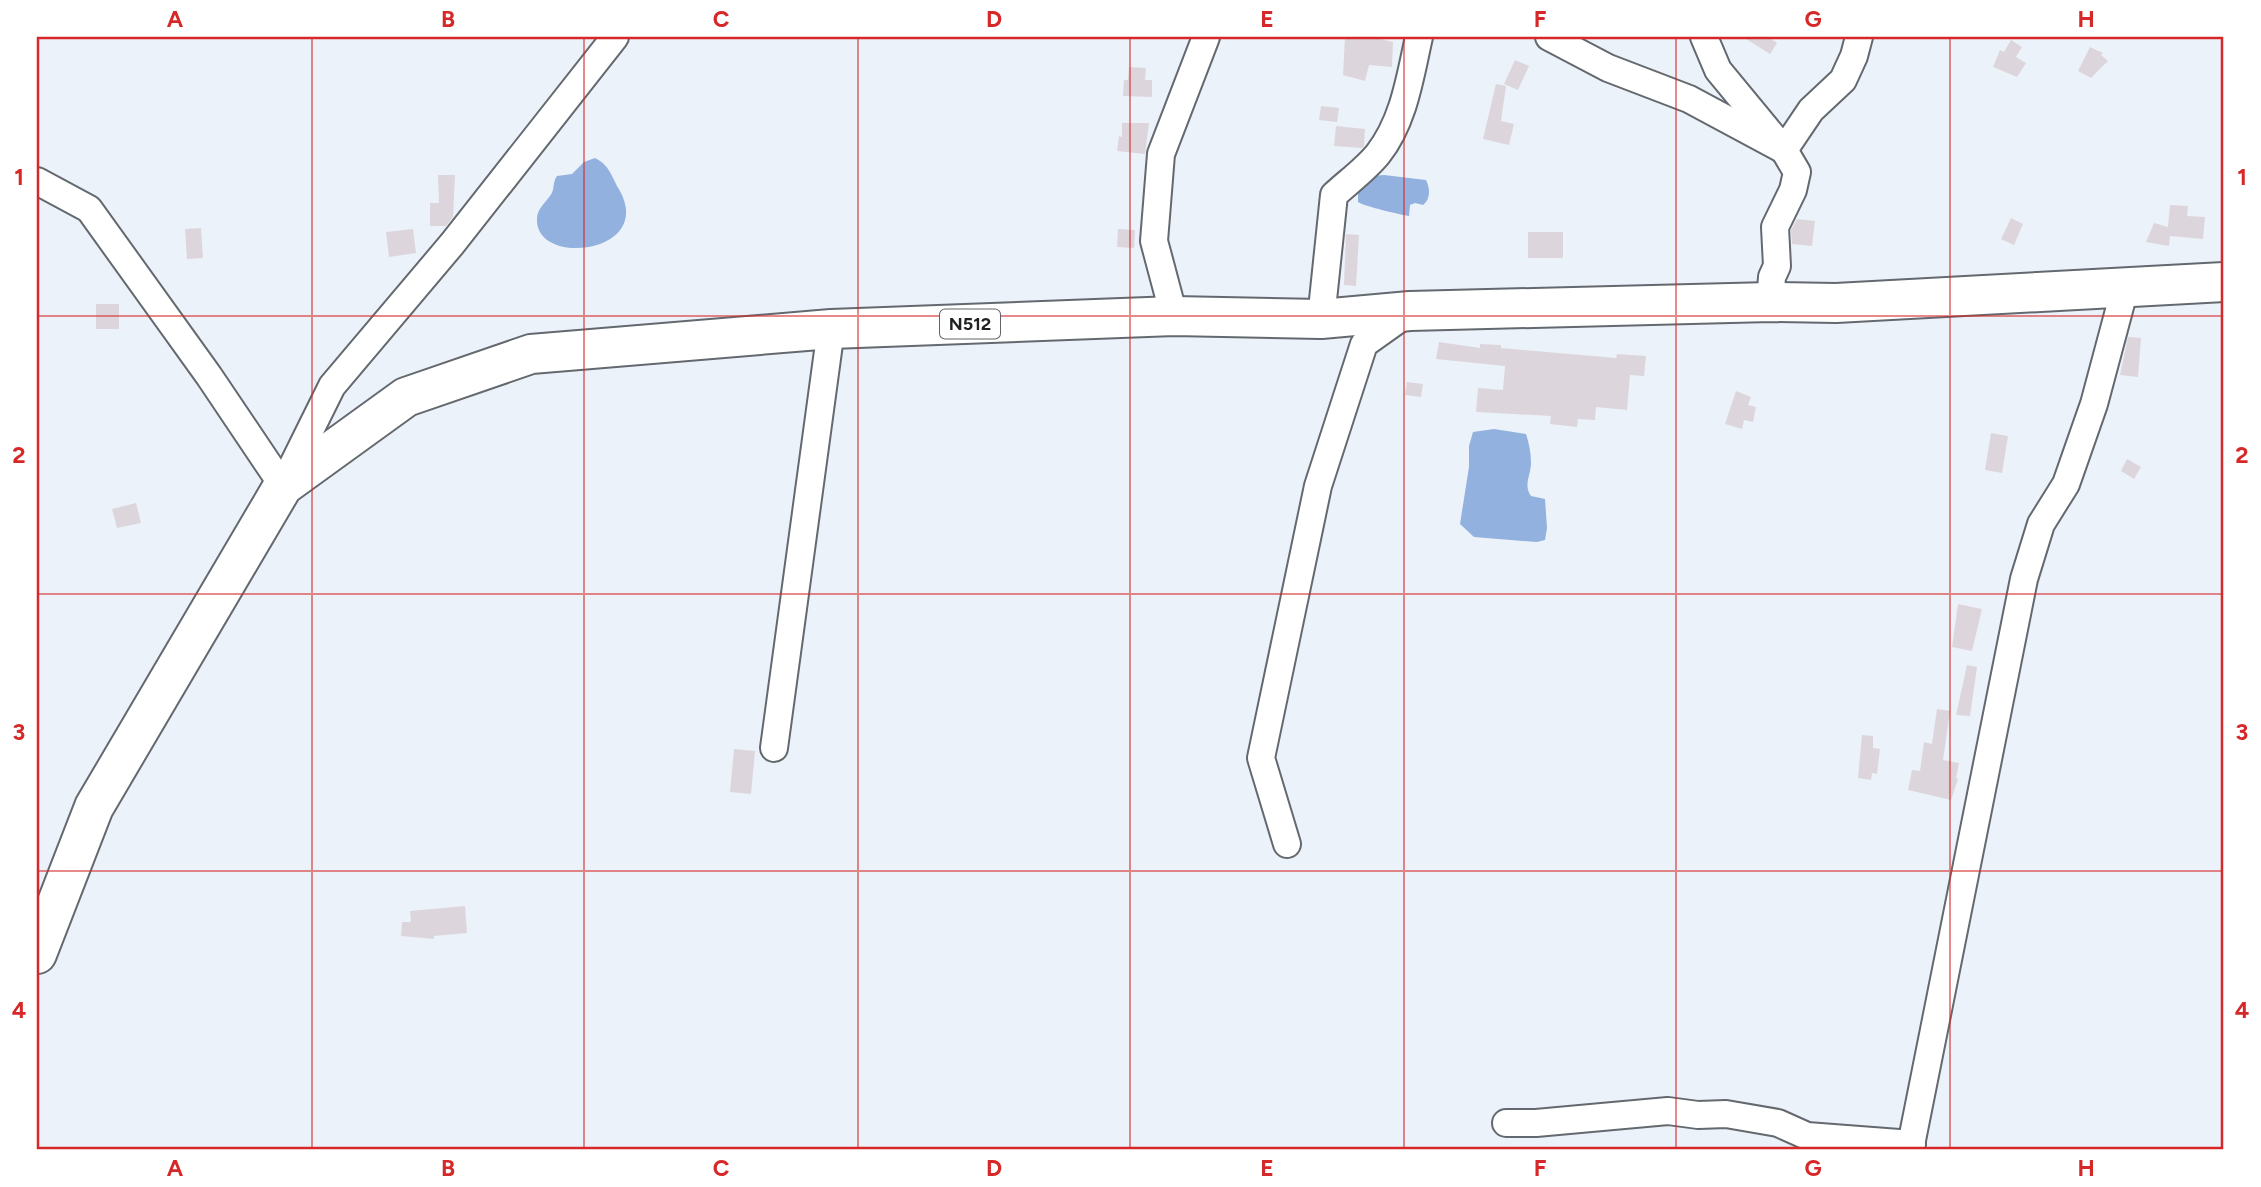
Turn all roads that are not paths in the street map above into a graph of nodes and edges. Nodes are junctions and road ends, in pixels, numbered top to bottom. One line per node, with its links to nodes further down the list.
1 (615, 37): 16 (street)
2 (1206, 37): 13 (street)
3 (1419, 37): 14 (street)
4 (1549, 37): 7 (street)
5 (1704, 37): 7 (street)
6 (1859, 37): 7 (street)
7 (1784, 150): 11 (street)
8 (37, 181): 16 (street)
9 (2224, 282): 10 (highway, N512)
10 (2125, 288): 11 (highway, N512); 21 (street)
11 (1770, 302): 12 (highway, N512)
12 (1410, 311): 14 (highway, N512); 18 (street)
13 (1174, 316): 14 (highway, N512); 15 (highway, N512)
14 (1321, 319)
15 (831, 329): 16 (highway, N512); 17 (street)
16 (283, 486): 19 (highway, N512)
17 (774, 748)
18 (1287, 844)
19 (37, 954)
20 (1506, 1123): 21 (street)
21 (1911, 1147)

